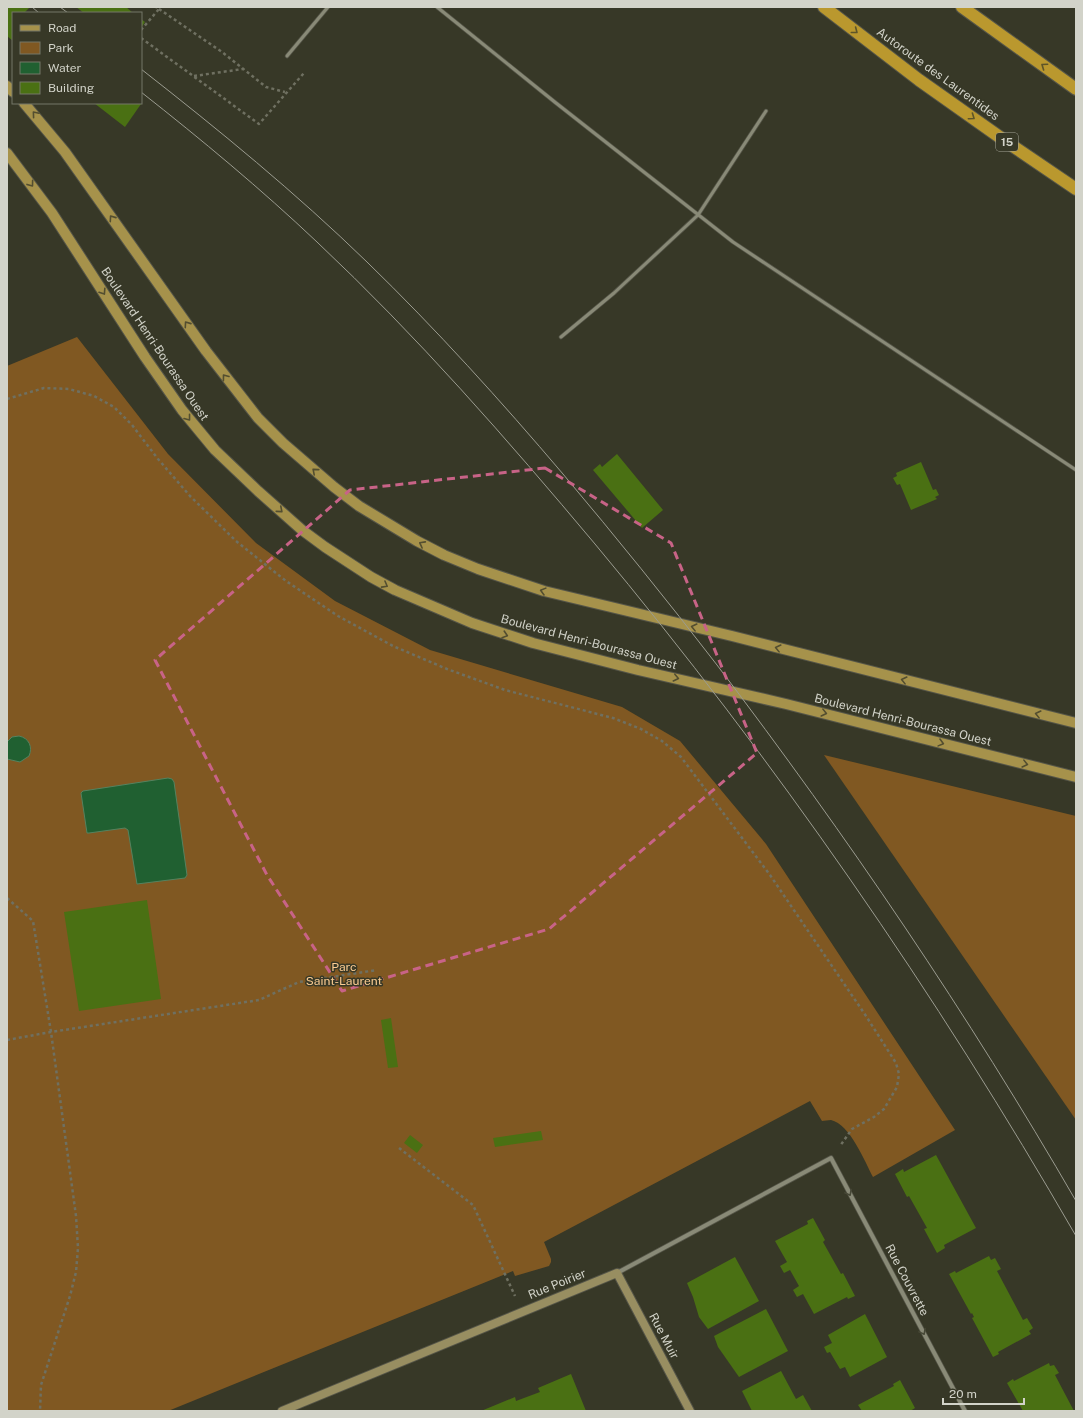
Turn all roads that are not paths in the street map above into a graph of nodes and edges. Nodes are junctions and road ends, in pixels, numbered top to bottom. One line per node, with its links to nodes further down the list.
1 (328, 7): 5 (lane)
2 (437, 7): 11 (lane)
3 (824, 7): 10 (highway, Autoroute des Laurentides / 15, one-way to 10)
4 (962, 7): 6 (highway, one-way to 4)
5 (287, 56)
6 (1076, 89)
7 (25, 104): 14 (main road, one-way to 7)
8 (766, 111): 11 (lane)
9 (7, 153): 15 (main road, Boulevard Henri-Bourassa Ouest, one-way to 15)
10 (1076, 189)
11 (698, 215): 12 (lane); 13 (lane)
12 (561, 337)
13 (1076, 470)
14 (1076, 723)
15 (1076, 777)
16 (831, 1158): 17 (street, Rue Poirier); 20 (street, Rue Couvrette, one-way to 20)
17 (616, 1273): 18 (street, Rue Poirier); 19 (street, Rue Muir)
18 (282, 1411)
19 (690, 1411)
20 (966, 1411)

